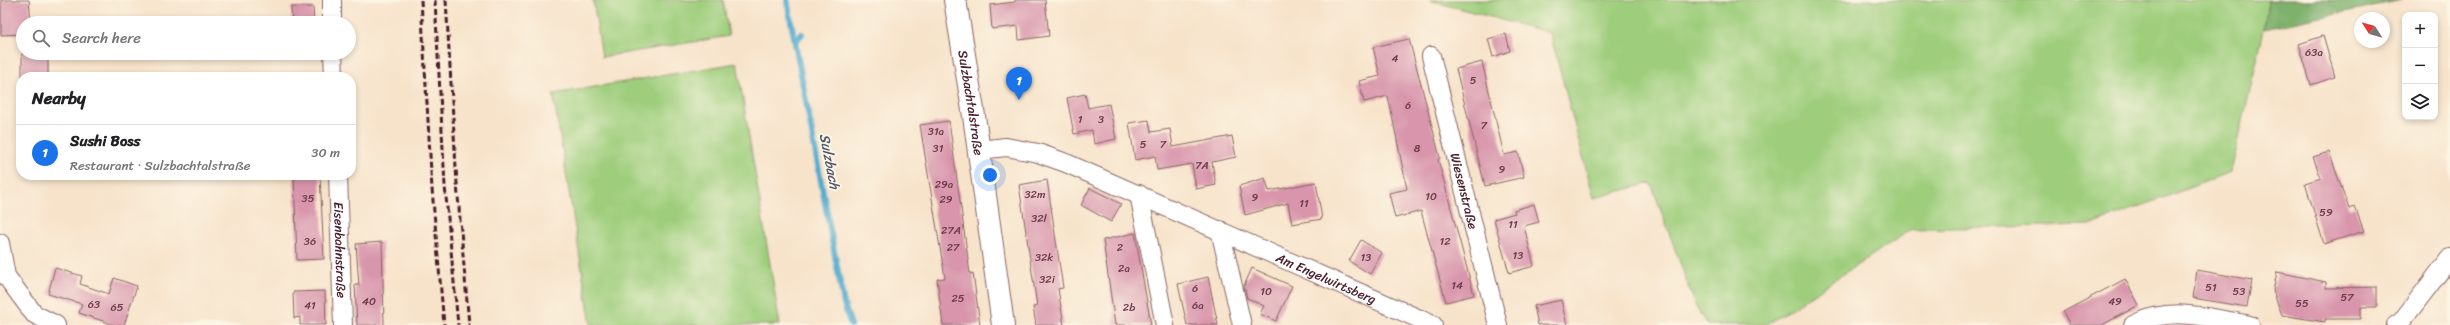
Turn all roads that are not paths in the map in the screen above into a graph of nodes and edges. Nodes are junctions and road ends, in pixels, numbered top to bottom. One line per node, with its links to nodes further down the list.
1 (332, 0): 3 (street)
2 (955, 0): 7 (main road, Sulzbachtalstraße)
3 (332, 16)
4 (1431, 56): 19 (street, Wiesenstraße)
5 (333, 60): 6 (street)
6 (334, 72)
7 (979, 150): 9 (street, Am Engelwirtsberg); 15 (main road, Sulzbachtalstraße)
8 (338, 180): 14 (street, Eisenbahnstraße)
9 (1139, 194): 10 (street, Am Engelwirtsberg); 16 (street)
10 (1220, 230): 17 (street); 18 (street, Am Engelwirtsberg)
11 (0, 243): 13 (street)
12 (2450, 258): 22 (street)
13 (56, 325)
14 (343, 325)
15 (1003, 325)
16 (1165, 325)
17 (1242, 325)
18 (1433, 325)
19 (1498, 325)
20 (2133, 325): 21 (street)
21 (2250, 325)
22 (2396, 325)

